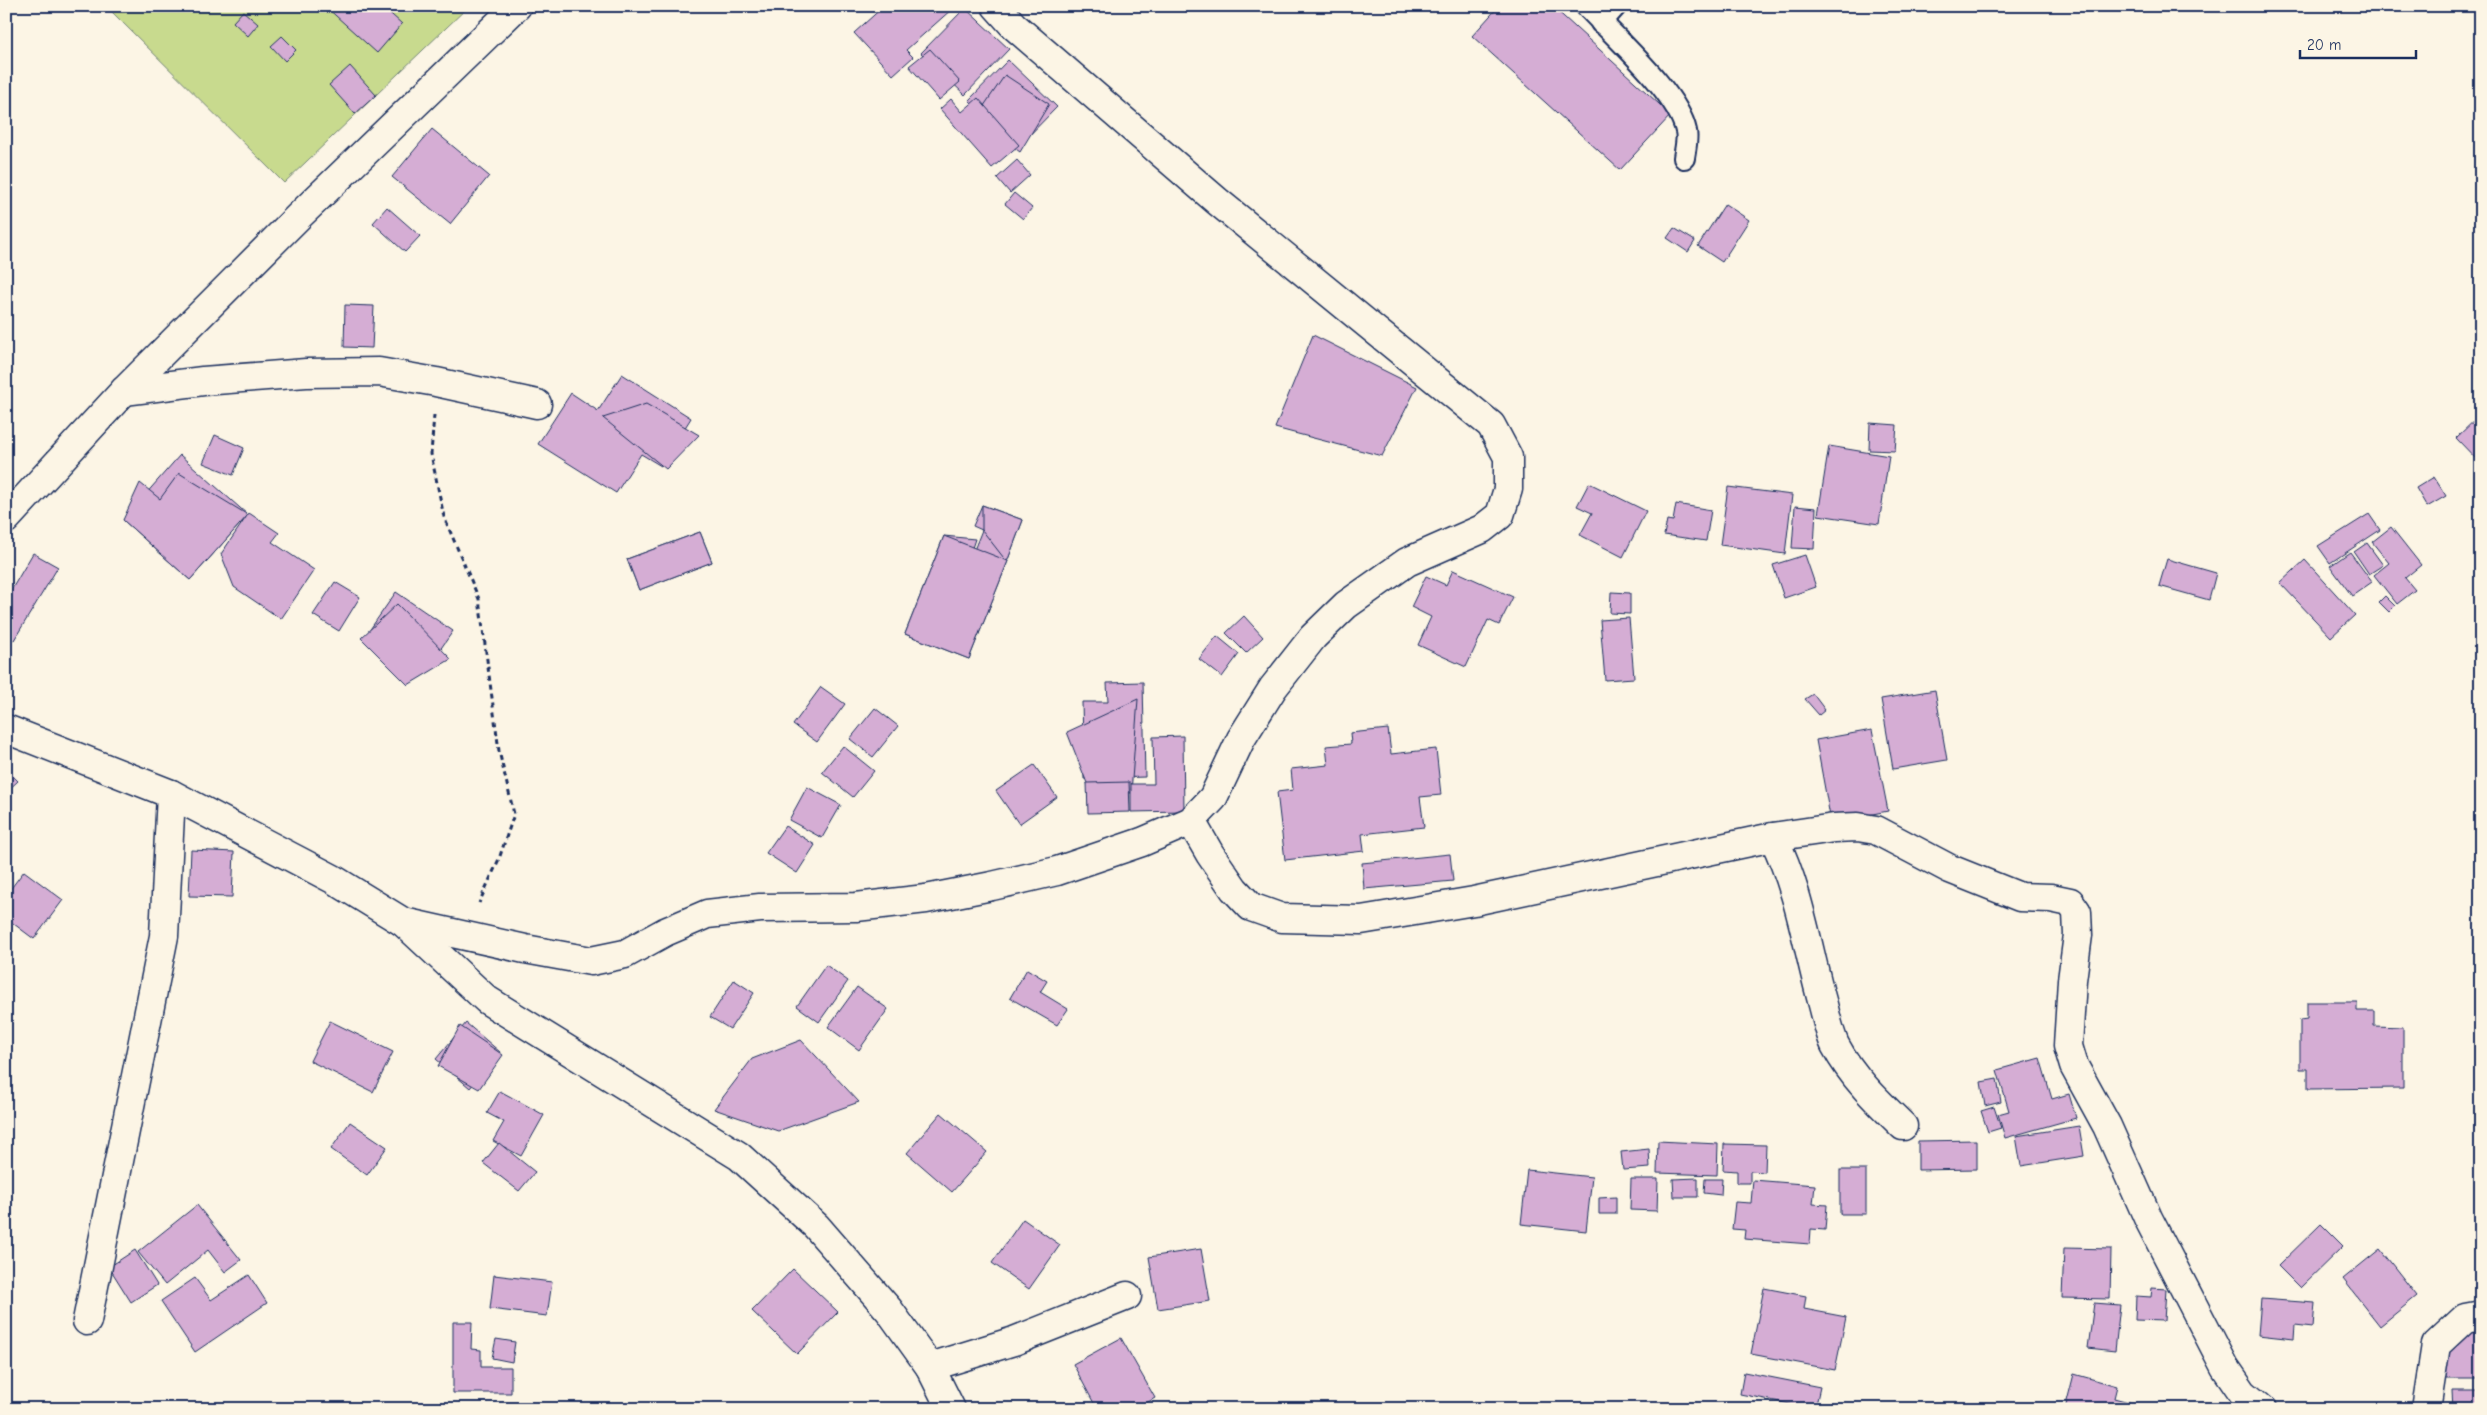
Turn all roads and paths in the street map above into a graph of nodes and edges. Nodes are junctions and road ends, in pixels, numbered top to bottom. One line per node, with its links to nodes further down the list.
1 (996, 6): 13 (street)
2 (1586, 6): 5 (lane)
3 (1616, 6): 5 (lane)
4 (508, 11): 8 (street)
5 (1601, 23): 6 (lane)
6 (1684, 158)
7 (436, 382): 8 (street); 9 (street); 16 (path)
8 (124, 391): 10 (street)
9 (537, 404)
10 (6, 519)
11 (6, 729): 12 (street)
12 (171, 794): 15 (street); 20 (street)
13 (1191, 821): 14 (street); 16 (street)
14 (1773, 837): 17 (street); 23 (street)
15 (403, 922): 16 (street); 21 (street)
16 (464, 936)
17 (1903, 1126)
18 (1127, 1296): 21 (street)
19 (2481, 1315): 24 (street)
20 (86, 1321)
21 (930, 1367): 22 (street)
22 (951, 1409)
23 (2262, 1409)
24 (2426, 1409)

